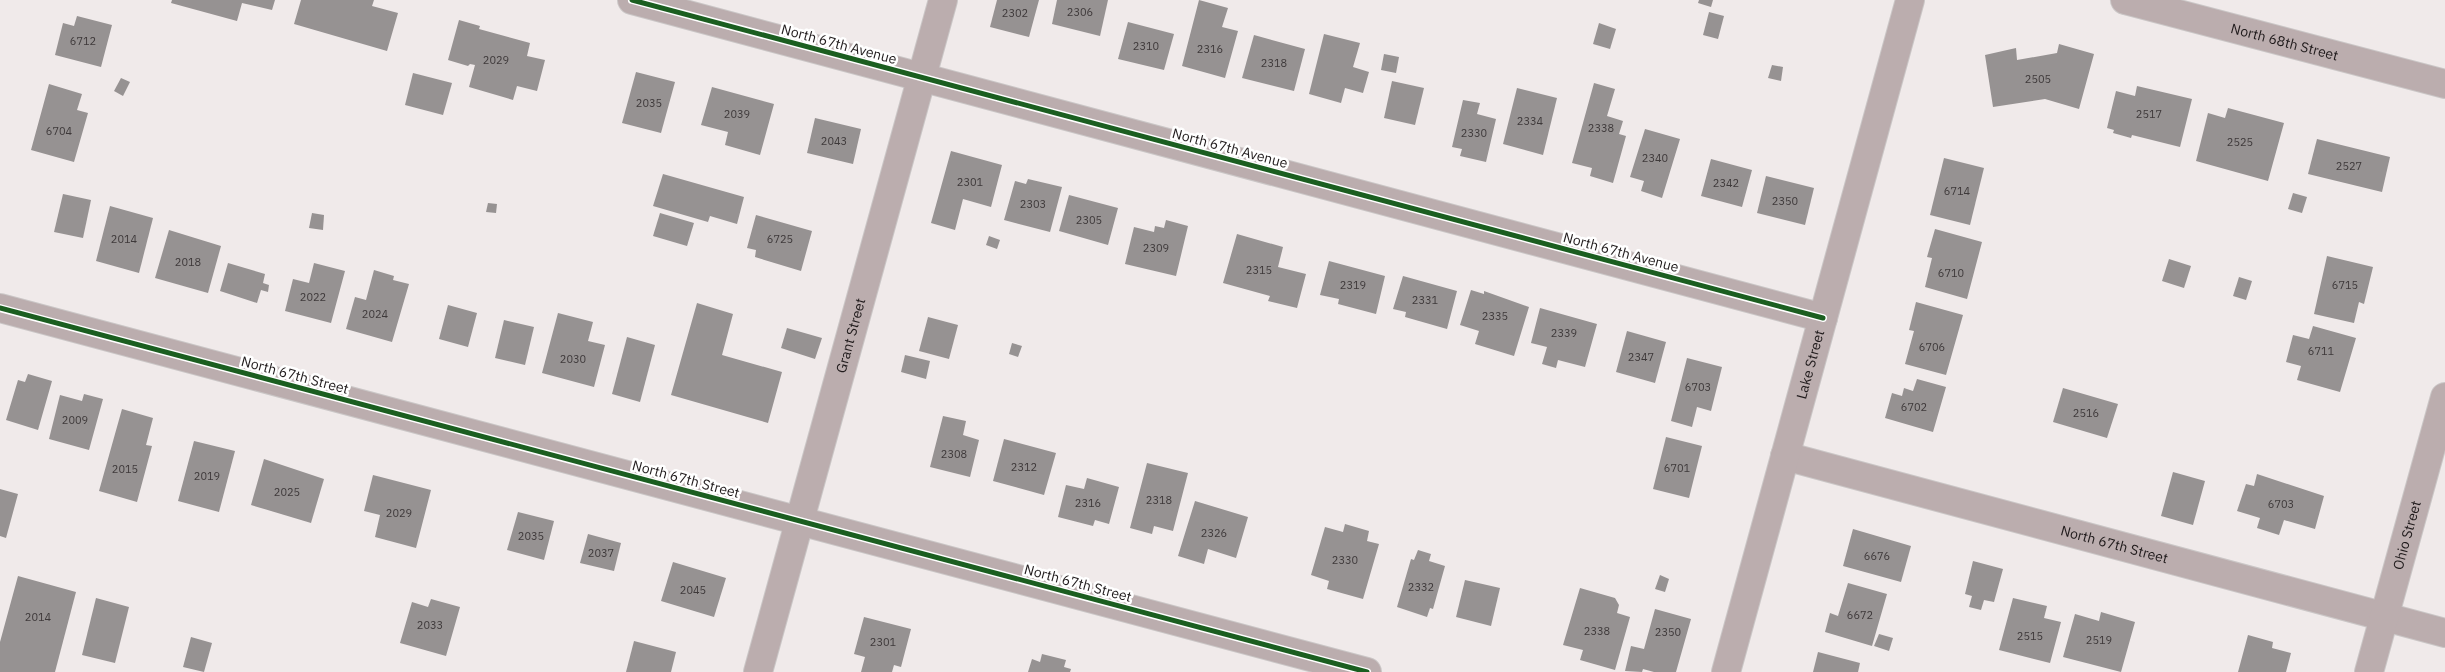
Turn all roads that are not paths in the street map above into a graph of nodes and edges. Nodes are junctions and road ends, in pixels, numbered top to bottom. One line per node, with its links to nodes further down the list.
1 (632, 0): 5 (street, North 67th Avenue)
2 (943, 0): 5 (street, Grant Street)
3 (1910, 0): 8 (street, Lake Street)
4 (2125, 0): 6 (street, North 68th Street)
5 (922, 77): 8 (street, North 67th Avenue); 11 (street, Grant Street)
6 (2445, 84)
7 (0, 308): 11 (street, North 67th Street)
8 (1823, 318): 10 (street, Lake Street)
9 (2445, 397): 12 (street, Ohio Street)
10 (1785, 456): 12 (street, North 67th Street); 16 (street, Lake Street)
11 (800, 521): 14 (street, Grant Street); 15 (street, North 67th Street)
12 (2384, 617): 13 (street, North 67th Street); 17 (street, Ohio Street)
13 (2445, 633)
14 (758, 672)
15 (1367, 672)
16 (1726, 672)
17 (2369, 672)

